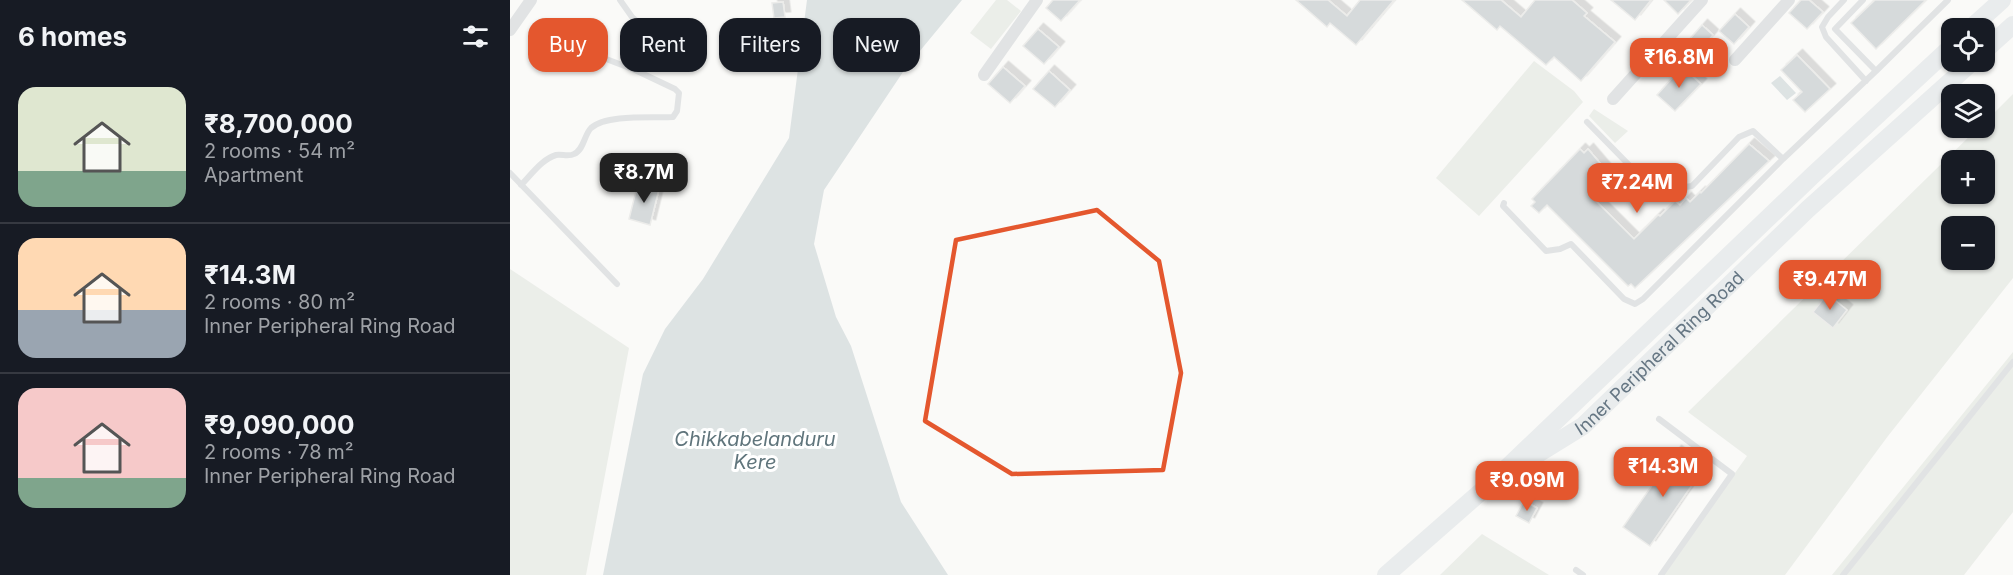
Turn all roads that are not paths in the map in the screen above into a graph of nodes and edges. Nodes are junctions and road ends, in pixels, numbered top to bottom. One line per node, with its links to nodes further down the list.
1 (531, 0): 13 (street)
2 (620, 0): 10 (lane)
3 (1037, 0): 20 (street)
4 (1702, 0): 22 (street)
5 (1789, 0): 16 (street)
6 (1844, 0): 21 (lane)
7 (1863, 0): 17 (lane)
8 (1948, 0): 17 (lane)
9 (2001, 0): 11 (main road)
10 (633, 18)
11 (1982, 18)
12 (2013, 25): 14 (main road)
13 (510, 30)
14 (1995, 41)
15 (1941, 56): 31 (main road, Inner Peripheral Ring Road)
16 (1735, 60)
17 (1876, 71): 21 (lane)
18 (639, 72): 26 (lane)
19 (1961, 72): 31 (main road, Inner Peripheral Ring Road)
20 (984, 75)
21 (1866, 81): 24 (lane)
22 (1613, 99)
23 (1587, 122): 24 (lane)
24 (1783, 159): 27 (lane)
25 (510, 173): 26 (lane)
26 (521, 185): 28 (lane)
27 (1504, 203)
28 (617, 285)
29 (2013, 362): 37 (lane)
30 (1659, 419): 36 (lane)
31 (1492, 482): 33 (main road, Inner Peripheral Ring Road); 34 (main road, Inner Peripheral Ring Road)
32 (1576, 570): 35 (lane)
33 (1386, 575)
34 (1401, 575)
35 (1583, 575)
36 (1661, 575)
37 (1843, 575)

